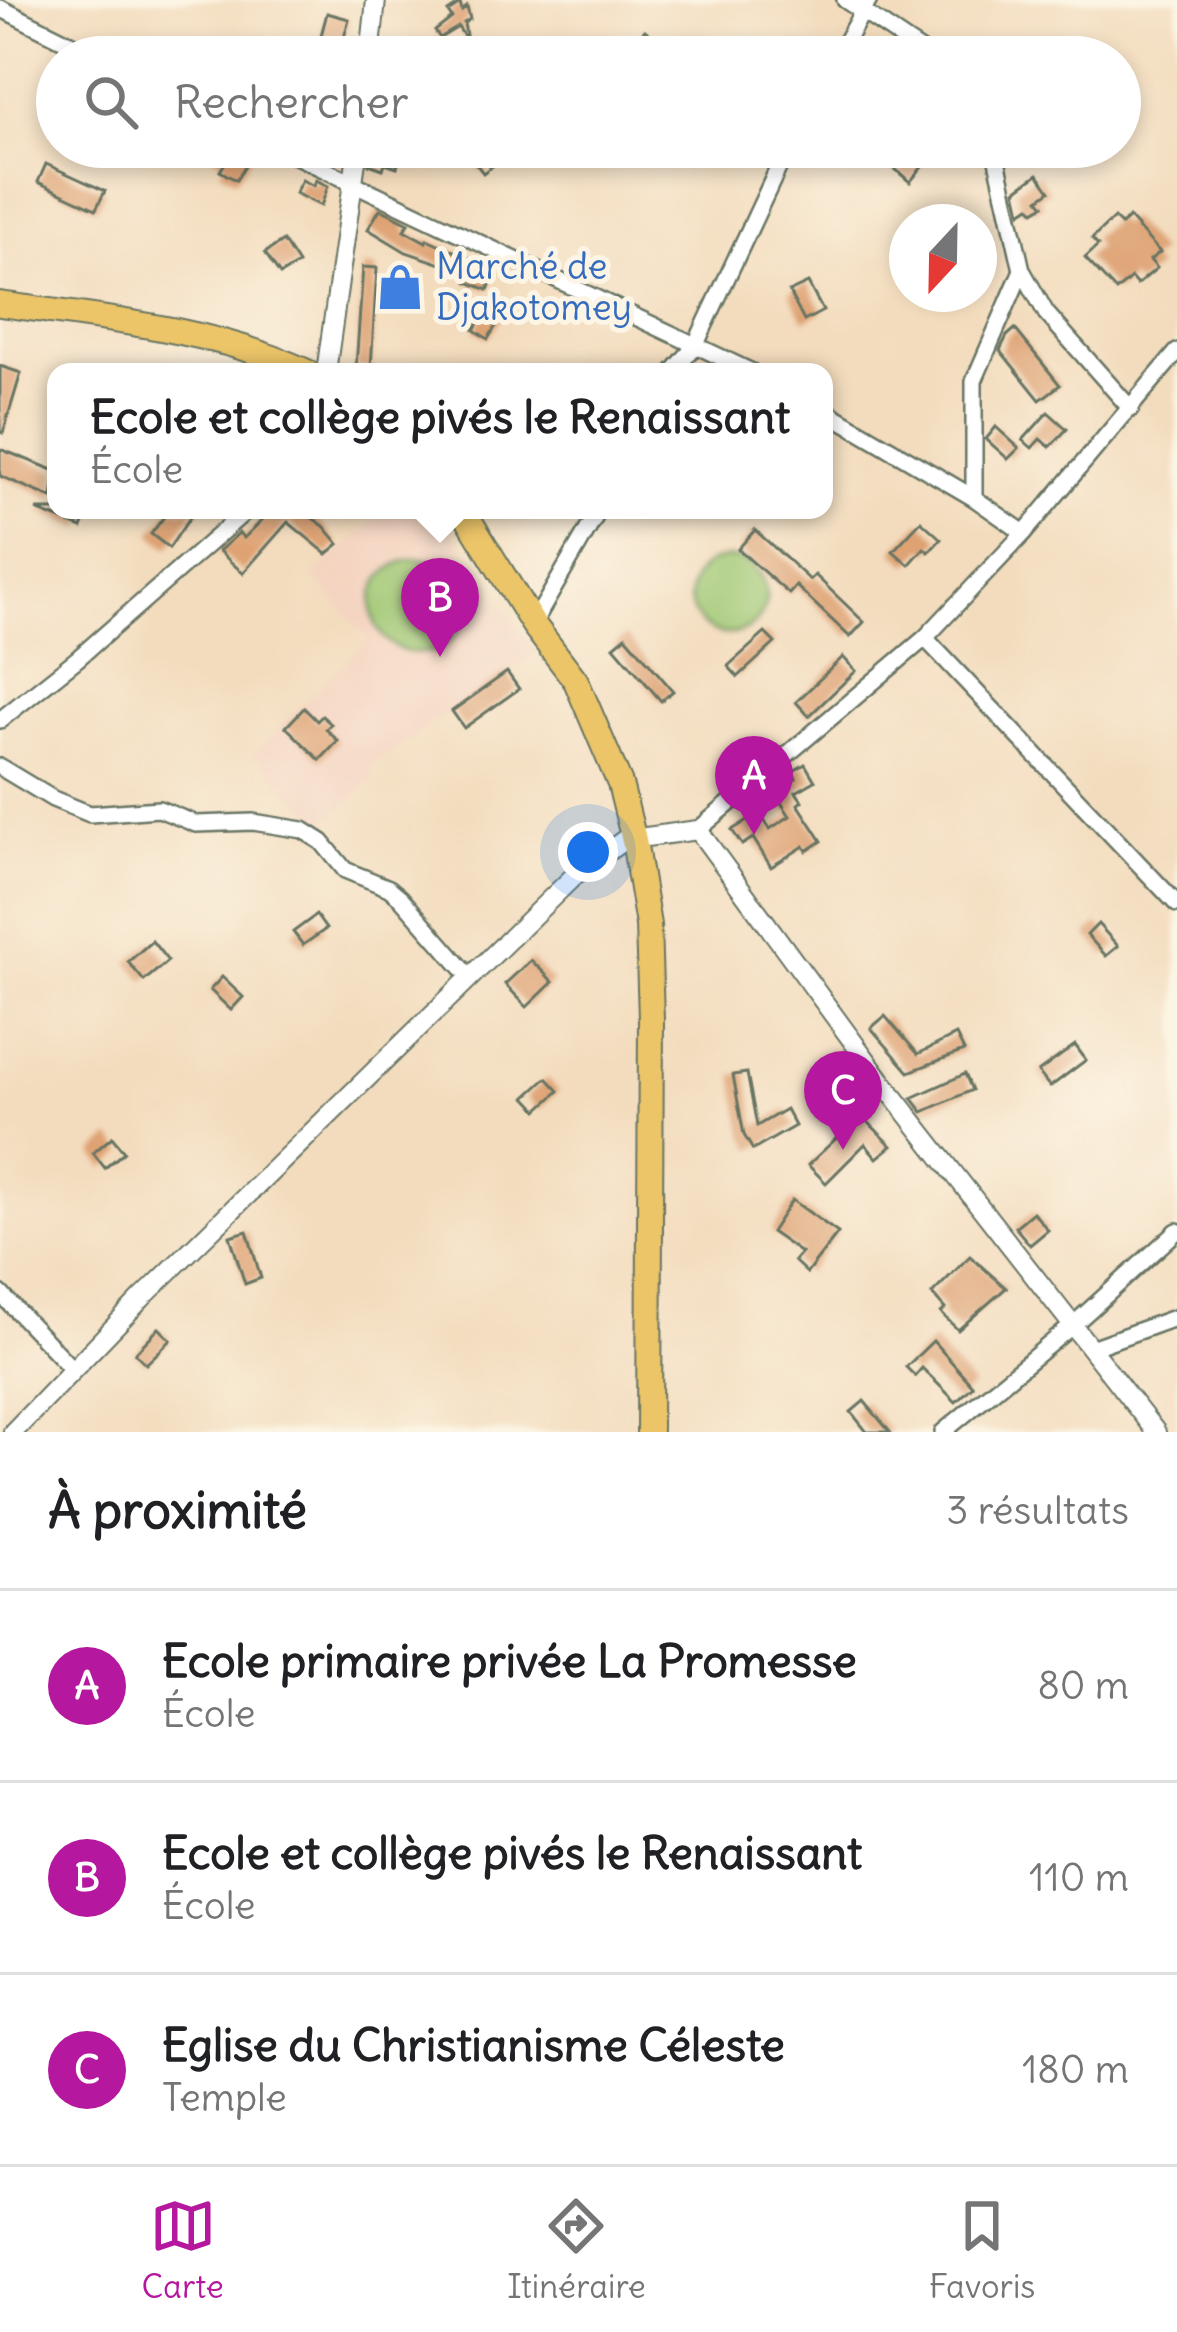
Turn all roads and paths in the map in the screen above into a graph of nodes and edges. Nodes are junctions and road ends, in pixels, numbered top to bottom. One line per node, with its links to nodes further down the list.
1 (376, 0): 6 (street)
2 (845, 0): 3 (street)
3 (865, 6): 7 (street); 8 (street)
4 (0, 8): 5 (street)
5 (56, 36)
6 (372, 36)
7 (849, 36)
8 (903, 36)
9 (319, 168): 13 (street)
10 (355, 168): 13 (street)
11 (778, 168): 16 (street)
12 (999, 168): 14 (street)
13 (353, 185): 16 (street); 19 (street)
14 (1022, 270): 22 (street); 24 (street)
15 (0, 304): 18 (main road)
16 (695, 346): 20 (street); 21 (street)
17 (1177, 352): 22 (street)
18 (284, 363)
19 (327, 363)
20 (681, 363)
21 (732, 363)
22 (1131, 409): 28 (street)
23 (833, 415): 24 (street)
24 (974, 498): 28 (street)
25 (237, 519): 31 (street)
26 (469, 519): 29 (main road)
27 (594, 519): 29 (street)
28 (1024, 533): 30 (street)
29 (533, 624): 34 (main road)
30 (925, 638): 33 (street); 35 (street)
31 (0, 720)
32 (0, 767): 36 (street)
33 (698, 830): 34 (street); 40 (street)
34 (634, 840): 36 (street); 44 (main road)
35 (1177, 904)
36 (469, 976): 42 (street)
37 (1177, 1231): 40 (street)
38 (0, 1293): 42 (street)
39 (1177, 1317): 41 (street)
40 (1073, 1325): 41 (street); 45 (street)
41 (1091, 1348): 46 (street)
42 (72, 1369): 43 (street)
43 (22, 1429)
44 (649, 1432)
45 (943, 1432)
46 (1156, 1432)

